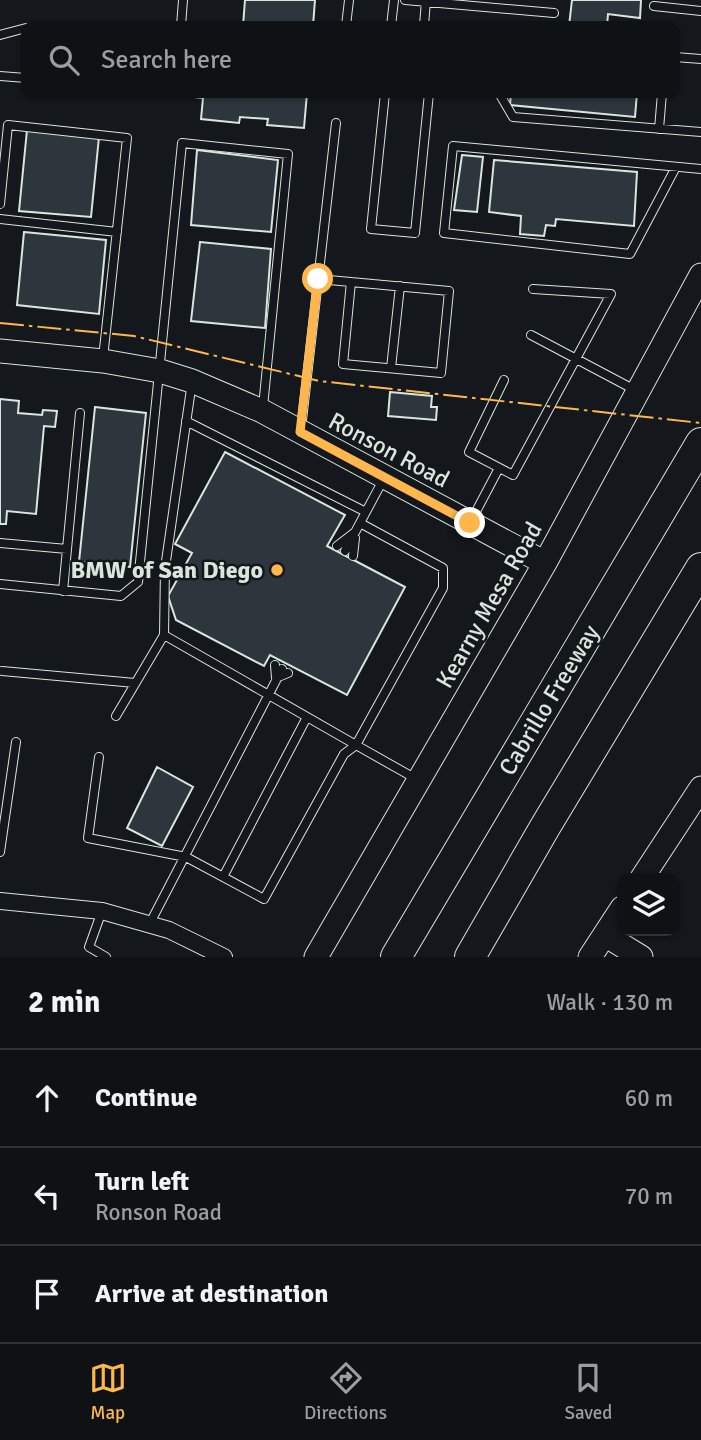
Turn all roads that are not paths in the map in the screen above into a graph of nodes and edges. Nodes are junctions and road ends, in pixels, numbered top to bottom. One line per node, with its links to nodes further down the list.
1 (183, 0): 9 (lane)
2 (349, 0): 10 (lane)
3 (394, 0): 11 (lane)
4 (405, 0): 5 (lane)
5 (426, 1): 8 (lane); 12 (lane)
6 (654, 6): 7 (lane)
7 (701, 11)
8 (554, 13)
9 (181, 21)
10 (347, 21)
11 (392, 21)
12 (424, 21)
13 (21, 30): 14 (lane)
14 (0, 36)
15 (680, 57): 16 (lane)
16 (701, 59)
17 (0, 76): 18 (lane)
18 (21, 78)
19 (384, 98): 20 (lane)
20 (428, 98)
21 (502, 98): 24 (lane)
22 (662, 98): 24 (lane)
23 (335, 123): 32 (lane)
24 (659, 129): 25 (lane)
25 (701, 132)
26 (676, 167): 26 (lane); 27 (lane)
27 (701, 169)
28 (0, 204): 30 (lane)
29 (0, 219): 30 (lane)
30 (117, 232): 39 (lane)
31 (701, 275): 44 (street, Kearny Mesa Road)
32 (318, 279): 33 (lane); 48 (lane)
33 (351, 282): 34 (lane); 40 (lane)
34 (400, 286): 40 (lane); 40 (lane)
35 (533, 289): 38 (lane)
36 (531, 335): 38 (lane)
37 (0, 351): 39 (street, Ronson Road)
38 (576, 358): 44 (lane); 51 (lane)
39 (103, 361): 41 (street, Ronson Road)
40 (391, 368)
41 (160, 372): 43 (street, Ronson Road); 45 (lane); 65 (lane)
42 (504, 380): 51 (lane)
43 (192, 381): 45 (street, Ronson Road); 47 (lane)
44 (638, 391): 62 (street, Kearny Mesa Road)
45 (262, 411): 48 (street, Ronson Road)
46 (80, 413): 60 (lane)
47 (186, 421): 54 (lane); 66 (lane)
48 (300, 432): 53 (street, Ronson Road)
49 (701, 438): 52 (highway)
50 (701, 443): 52 (highway, Cabrillo Freeway)
51 (499, 468): 56 (lane)
52 (684, 472): 90 (highway, Cabrillo Freeway)
53 (384, 477): 54 (lane); 56 (street, Ronson Road)
54 (366, 512): 55 (lane)
55 (360, 523): 57 (lane); 74 (lane)
56 (470, 523): 62 (street, Ronson Road)
57 (356, 532): 59 (lane); 61 (lane)
58 (0, 542): 60 (lane)
59 (337, 546)
60 (67, 549): 65 (lane)
61 (349, 553)
62 (545, 563): 76 (street, Kearny Mesa Road)
63 (701, 568): 91 (highway)
64 (0, 584): 65 (lane)
65 (63, 591)
66 (164, 635): 69 (lane); 70 (lane)
67 (281, 669): 70 (lane)
68 (2, 671): 69 (lane)
69 (135, 683): 71 (lane)
70 (268, 693): 72 (lane); 79 (lane)
71 (116, 716)
72 (307, 717): 74 (lane); 81 (lane)
73 (16, 742): 78 (lane)
74 (356, 745): 76 (lane); 81 (lane)
75 (99, 757): 79 (lane)
76 (419, 780): 89 (street, Kearny Mesa Road)
77 (701, 788): 80 (street)
78 (0, 852)
79 (186, 857): 81 (lane); 85 (lane)
80 (645, 873)
81 (223, 877)
82 (0, 901): 83 (street)
83 (102, 911): 85 (street); 87 (lane)
84 (617, 916): 86 (street)
85 (149, 925): 88 (street)
86 (605, 935): 92 (street); 93 (street)
87 (106, 957)
88 (224, 957)
89 (316, 957)
90 (396, 957)
91 (470, 957)
92 (590, 957)
93 (641, 957)

